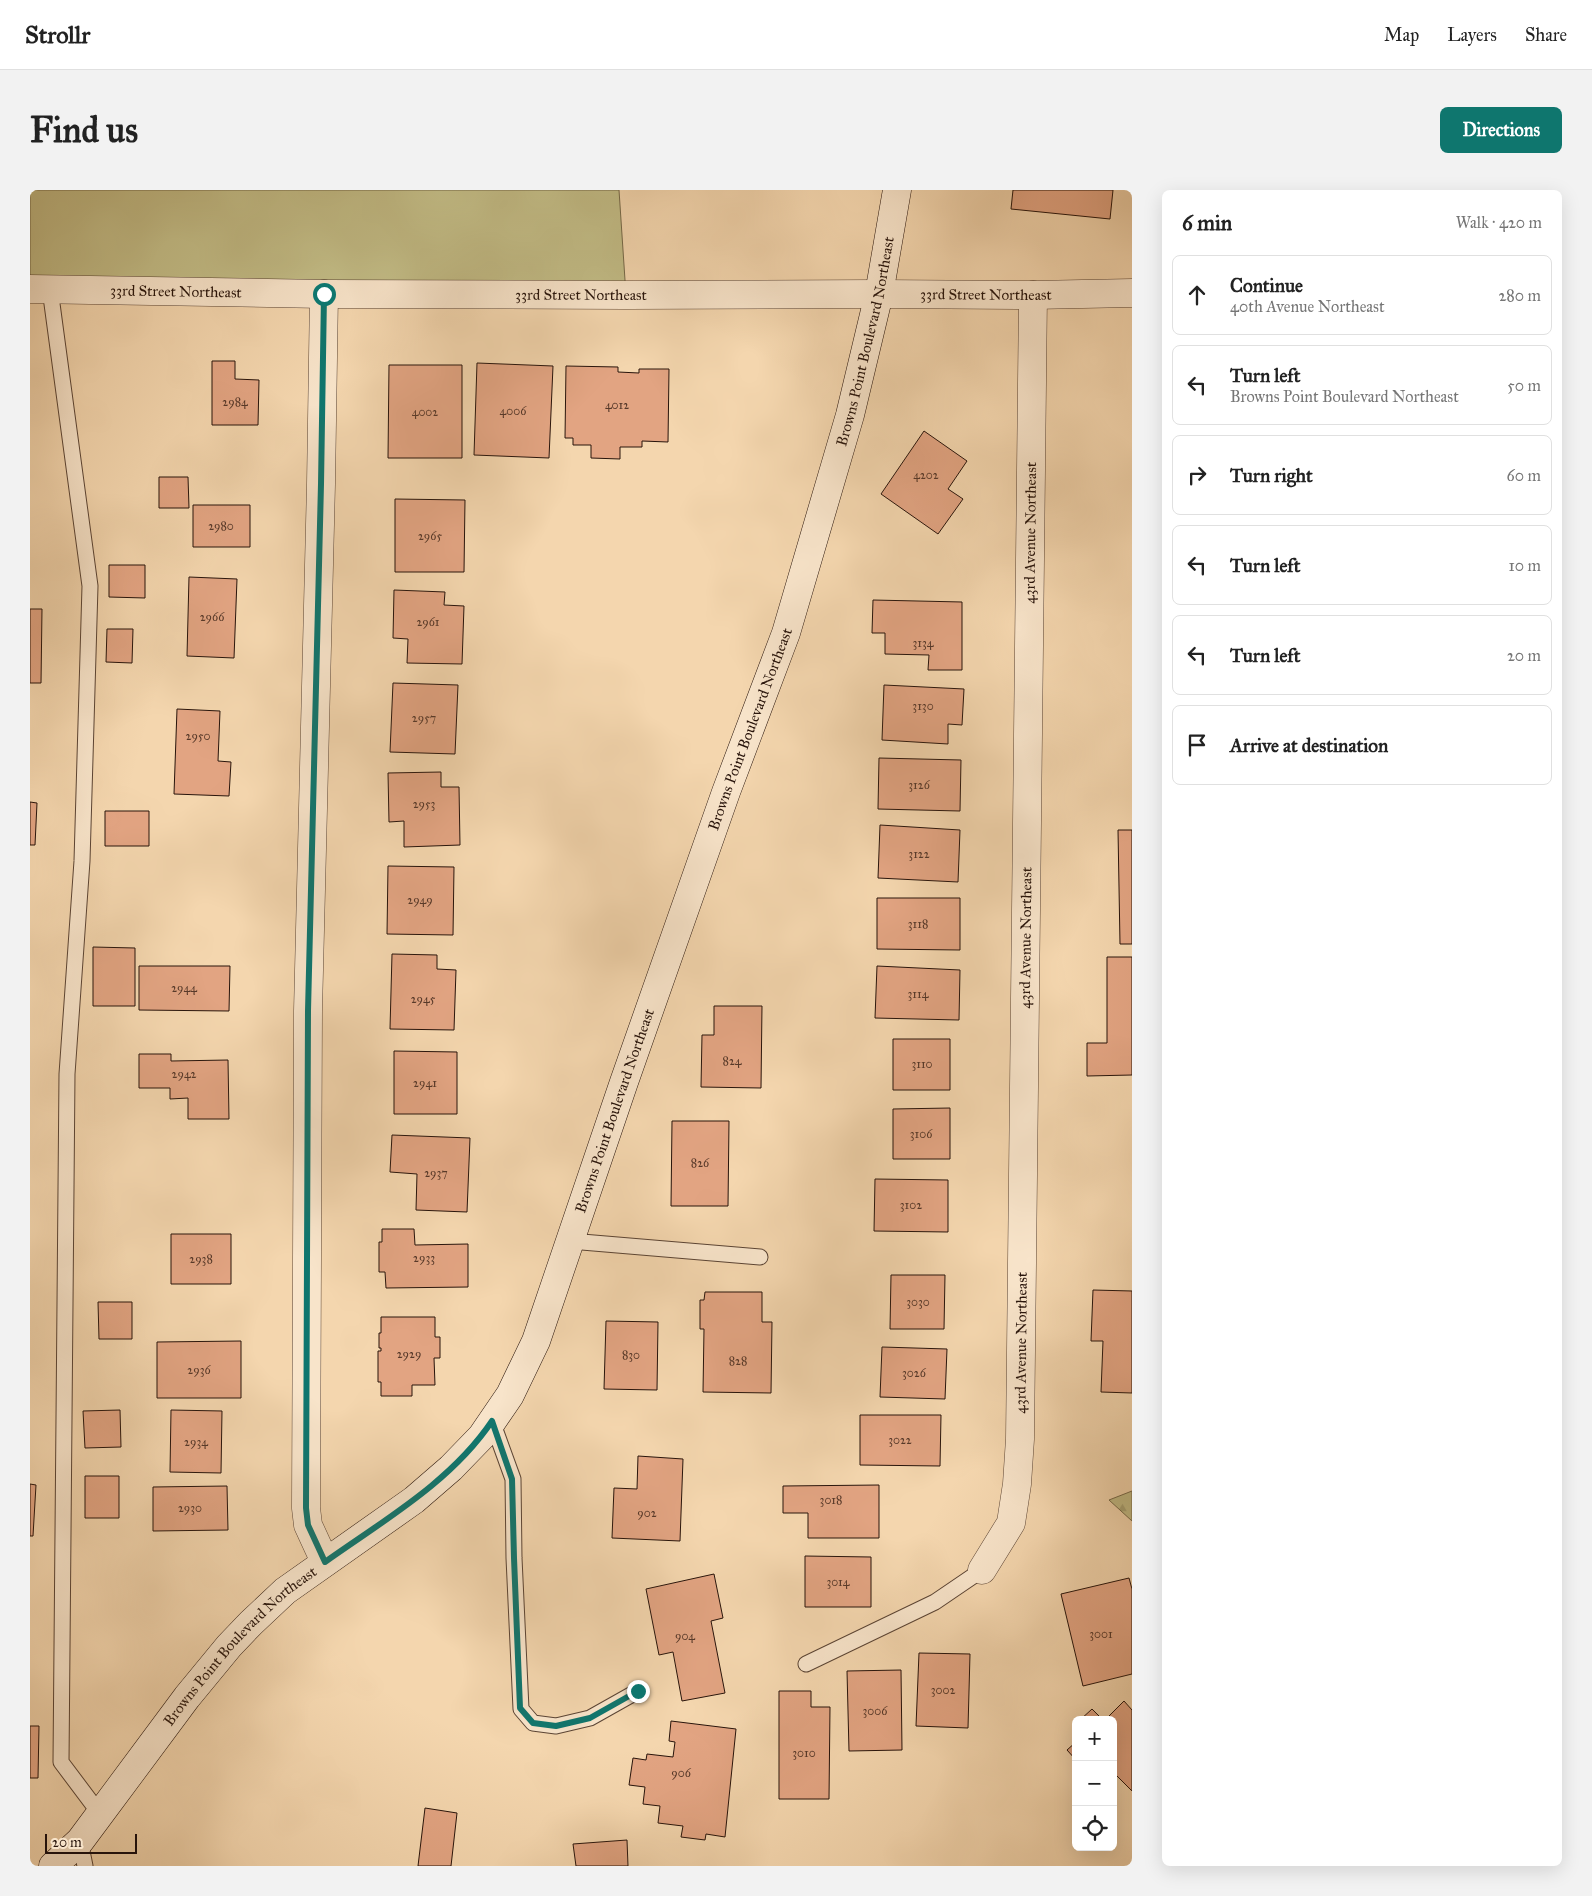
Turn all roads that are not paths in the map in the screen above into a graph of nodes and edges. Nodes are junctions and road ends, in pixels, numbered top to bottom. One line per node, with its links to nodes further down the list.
1 (897, 190): 4 (street, Browns Point Boulevard Northeast)
2 (40, 289): 3 (street, 33rd Street Northeast); 14 (lane)
3 (324, 294): 4 (street, 33rd Street Northeast); 10 (street)
4 (879, 294): 6 (street, 33rd Street Northeast); 7 (street, Browns Point Boulevard Northeast)
5 (1132, 294): 6 (street, 33rd Street Northeast)
6 (1033, 295): 11 (street, 43rd Avenue Northeast)
7 (570, 1241): 8 (lane); 9 (street, Browns Point Boulevard Northeast)
8 (760, 1257)
9 (492, 1421): 10 (street, Browns Point Boulevard Northeast); 13 (lane)
10 (325, 1562): 14 (street, Browns Point Boulevard Northeast)
11 (982, 1570): 12 (lane)
12 (806, 1664)
13 (638, 1691)
14 (100, 1814): 15 (street, Browns Point Boulevard Northeast)
15 (82, 1854): 16 (street, Browns Point Boulevard Northeast)
16 (53, 1866)

